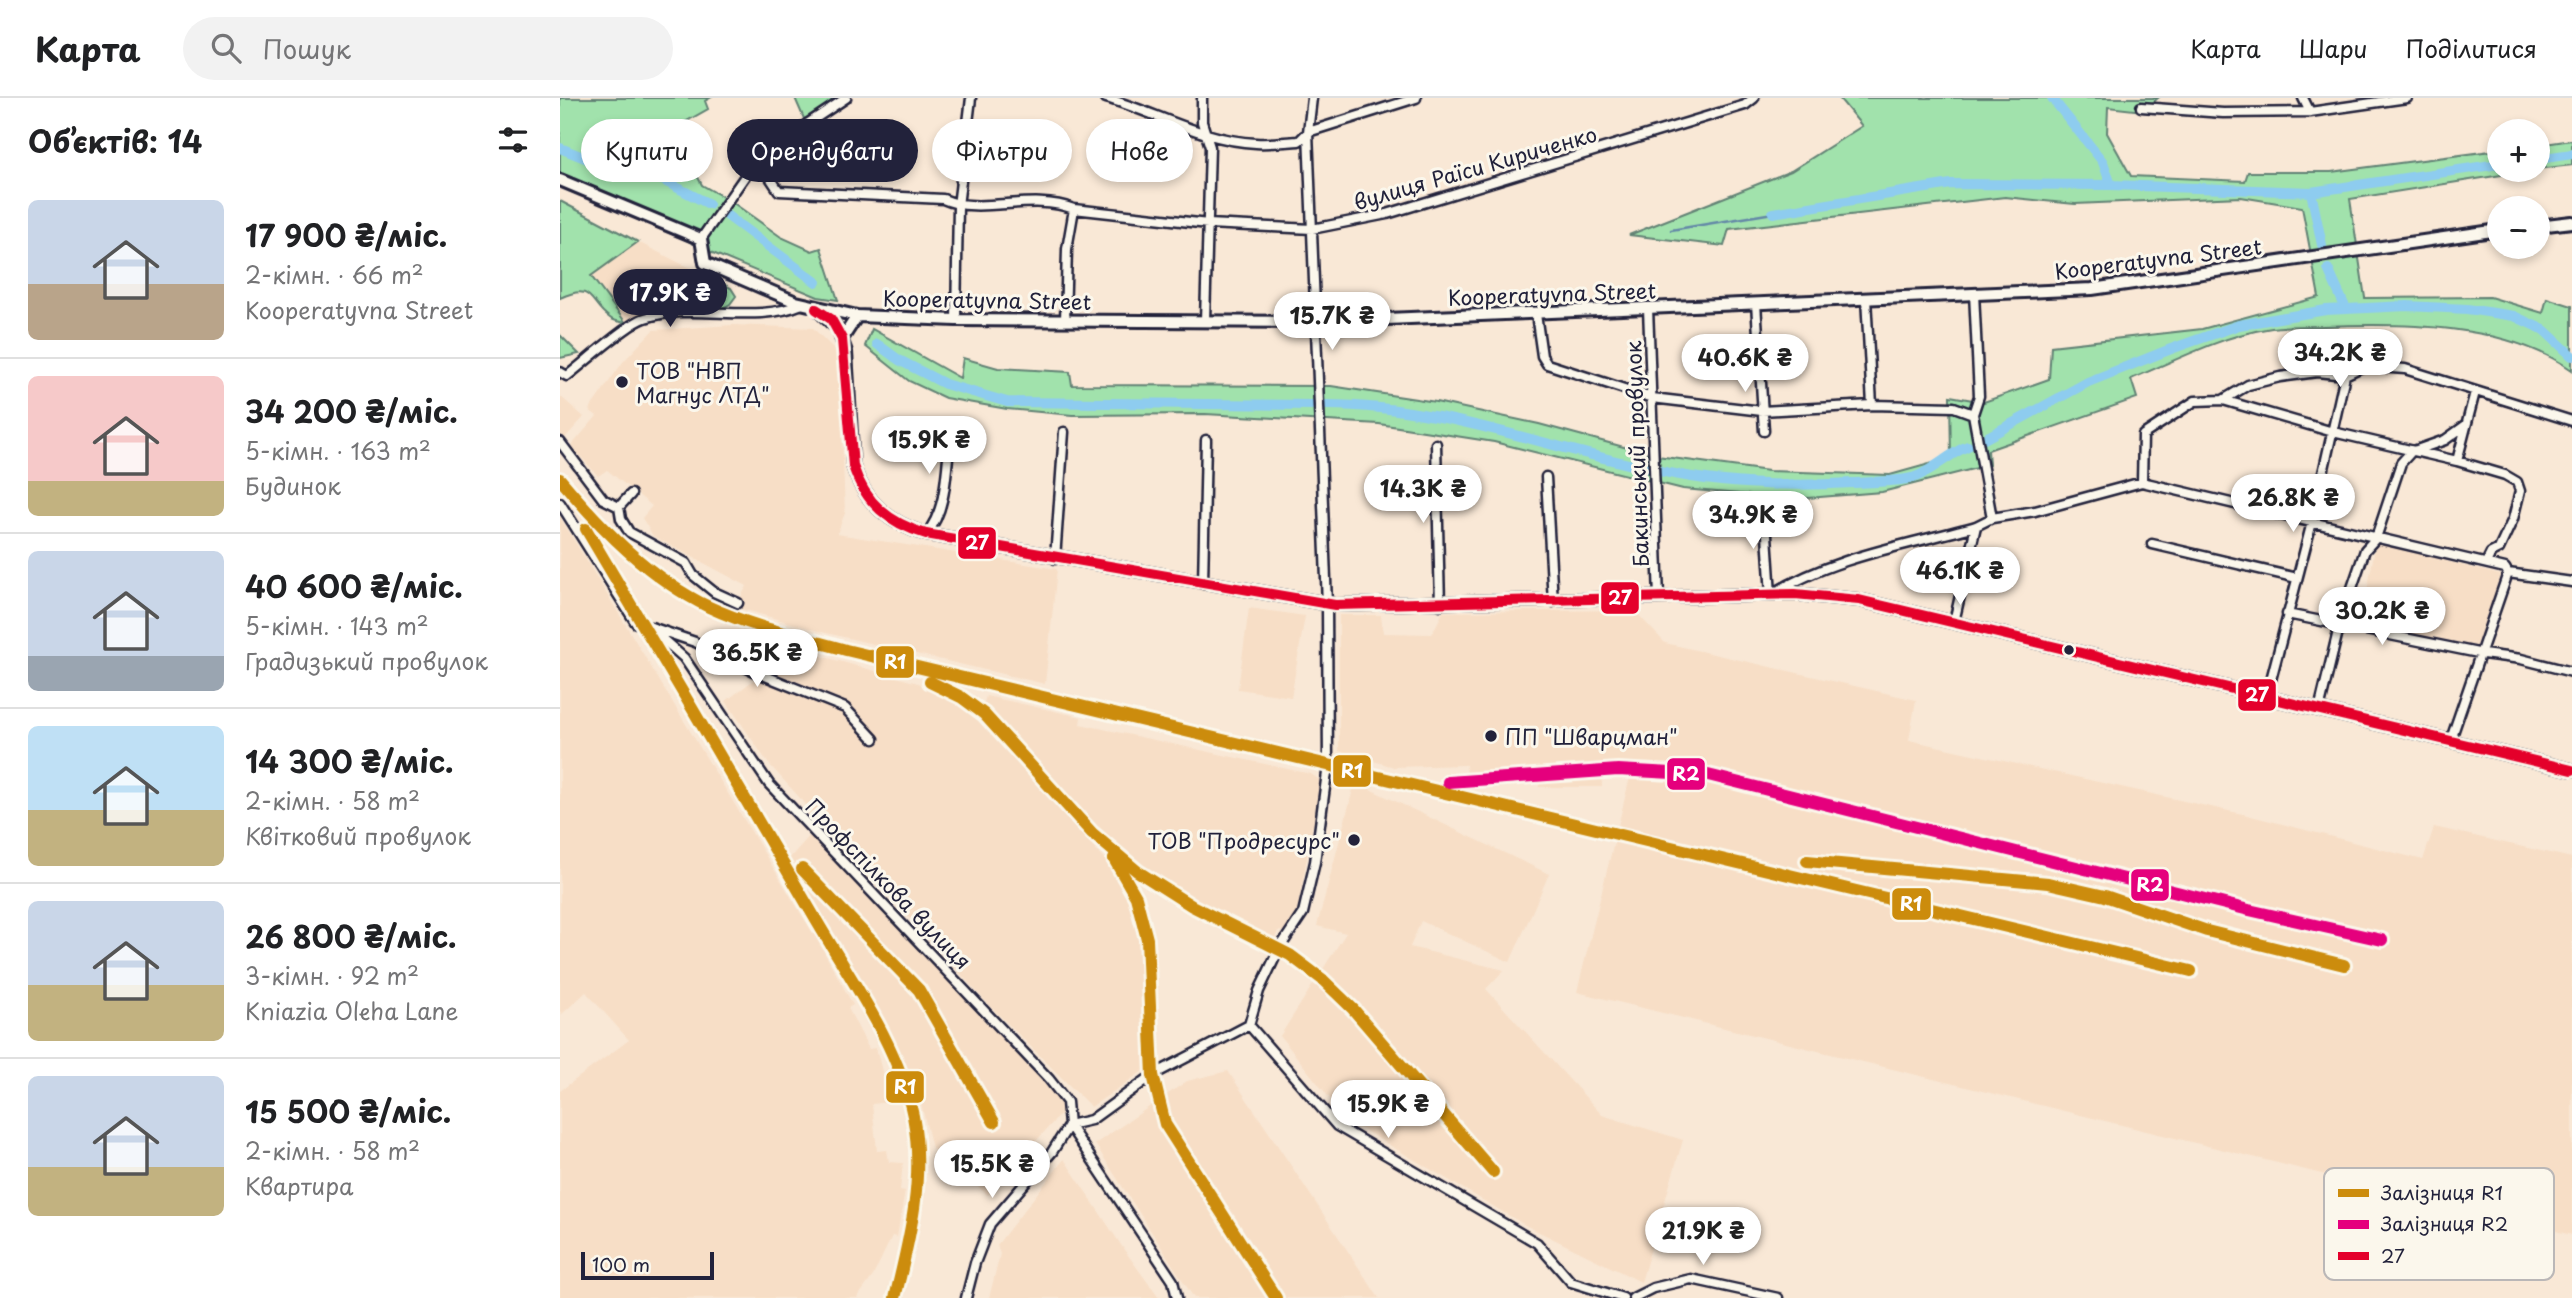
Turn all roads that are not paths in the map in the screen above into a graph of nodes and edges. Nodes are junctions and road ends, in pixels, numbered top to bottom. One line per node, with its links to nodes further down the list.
1 (846, 98): 12 (street)
2 (971, 98): 18 (street)
3 (1106, 98): 14 (street)
4 (1202, 98): 14 (street)
5 (1312, 98): 13 (street)
6 (1416, 98): 13 (street)
7 (1754, 98): 23 (street, вулиця Раїси Кириченко)
8 (2303, 98): 11 (street)
9 (2407, 98): 11 (street)
10 (2141, 107): 11 (street)
11 (2310, 112)
12 (815, 119)
13 (1308, 132): 14 (street); 23 (street)
14 (1206, 134): 21 (street)
15 (560, 180): 25 (street)
16 (740, 182): 25 (street)
17 (773, 182): 18 (street, вулиця Раїси Кириченко)
18 (958, 206): 19 (street, вулиця Раїси Кириченко); 34 (street)
19 (1074, 209): 21 (street, вулиця Раїси Кириченко); 35 (street)
20 (2572, 222): 22 (street)
21 (1208, 224): 23 (street, вулиця Раїси Кириченко); 36 (street)
22 (2550, 225)
23 (1312, 229): 37 (street)
24 (2487, 232): 26 (street, Kooperatyvna Street)
25 (701, 239): 29 (street, Kooperatyvna Street)
26 (1974, 293): 27 (street, Kooperatyvna Street); 46 (street)
27 (1866, 298): 28 (street, Kooperatyvna Street); 44 (street)
28 (1756, 303): 30 (street, Kooperatyvna Street); 45 (street)
29 (802, 304): 31 (street, Kooperatyvna Street); 39 (street)
30 (1648, 308): 32 (street, Kooperatyvna Street); 42 (street, Бакинський провулок)
31 (816, 309): 33 (street, Kooperatyvna Street); 38 (street)
32 (1535, 314): 37 (street, Kooperatyvna Street); 42 (street)
33 (857, 316): 34 (street, Kooperatyvna Street); 38 (street)
34 (956, 320): 35 (street, Kooperatyvna Street)
35 (1065, 321): 36 (street, Kooperatyvna Street)
36 (1205, 321): 37 (street, Kooperatyvna Street)
37 (1316, 322): 80 (street)
38 (842, 339): 67 (street)
39 (560, 372)
40 (2345, 375): 41 (street); 43 (street); 52 (street)
41 (2475, 392): 47 (street); 48 (street)
42 (1652, 398): 45 (street); 77 (street, Бакинський провулок)
43 (2224, 400): 52 (street); 59 (street)
44 (1872, 405): 45 (street); 46 (street)
45 (1762, 411): 50 (street)
46 (1973, 414): 64 (street)
47 (2572, 421)
48 (2466, 425): 56 (street); 57 (street)
49 (951, 428): 67 (street)
50 (1764, 431)
51 (1064, 432): 70 (street)
52 (2333, 432): 56 (street); 65 (street)
53 (1206, 440): 75 (street)
54 (560, 442): 63 (street)
55 (1436, 444): 81 (street)
56 (2411, 452): 57 (street); 68 (street)
57 (2457, 461): 71 (street)
58 (1546, 477): 78 (street)
59 (2142, 482): 64 (street); 65 (street)
60 (631, 494): 63 (street)
61 (560, 503): 85 (street, Профспілкова вулиця)
62 (1765, 505): 76 (street)
63 (619, 507): 79 (street)
64 (1992, 518): 66 (street)
65 (2312, 522): 68 (street); 73 (street)
66 (1976, 526): 76 (street); 83 (street)
67 (926, 534): 70 (street)
68 (2376, 538): 71 (street); 84 (street)
69 (2152, 544): 73 (street)
70 (1055, 559): 75 (street)
71 (2486, 563): 72 (street)
72 (2508, 573): 74 (street); 86 (street)
73 (2297, 578): 82 (street)
74 (2572, 582)
75 (1203, 584): 80 (street)
76 (1771, 595): 77 (street); 83 (street)
77 (1659, 598): 78 (street)
78 (1553, 602): 81 (street)
79 (738, 603)
80 (1327, 604): 81 (street); 93 (street)
81 (1440, 605)
82 (2287, 614): 84 (street); 88 (street)
83 (1954, 622): 88 (street)
84 (2340, 623): 86 (street); 89 (street)
85 (648, 626): 90 (street); 94 (street, Профспілкова вулиця)
86 (2483, 654): 87 (street); 91 (street)
87 (2572, 672)
88 (2266, 699): 89 (street)
89 (2319, 710): 91 (street)
90 (874, 739)
91 (2451, 742): 92 (street)
92 (2572, 771)
93 (1249, 1025): 94 (street); 97 (street)
94 (1069, 1125): 95 (street); 96 (street, Профспілкова вулиця)
95 (966, 1298)
96 (1177, 1298)
97 (1623, 1298)
98 (1633, 1298): 99 (street)
99 (1779, 1298)

